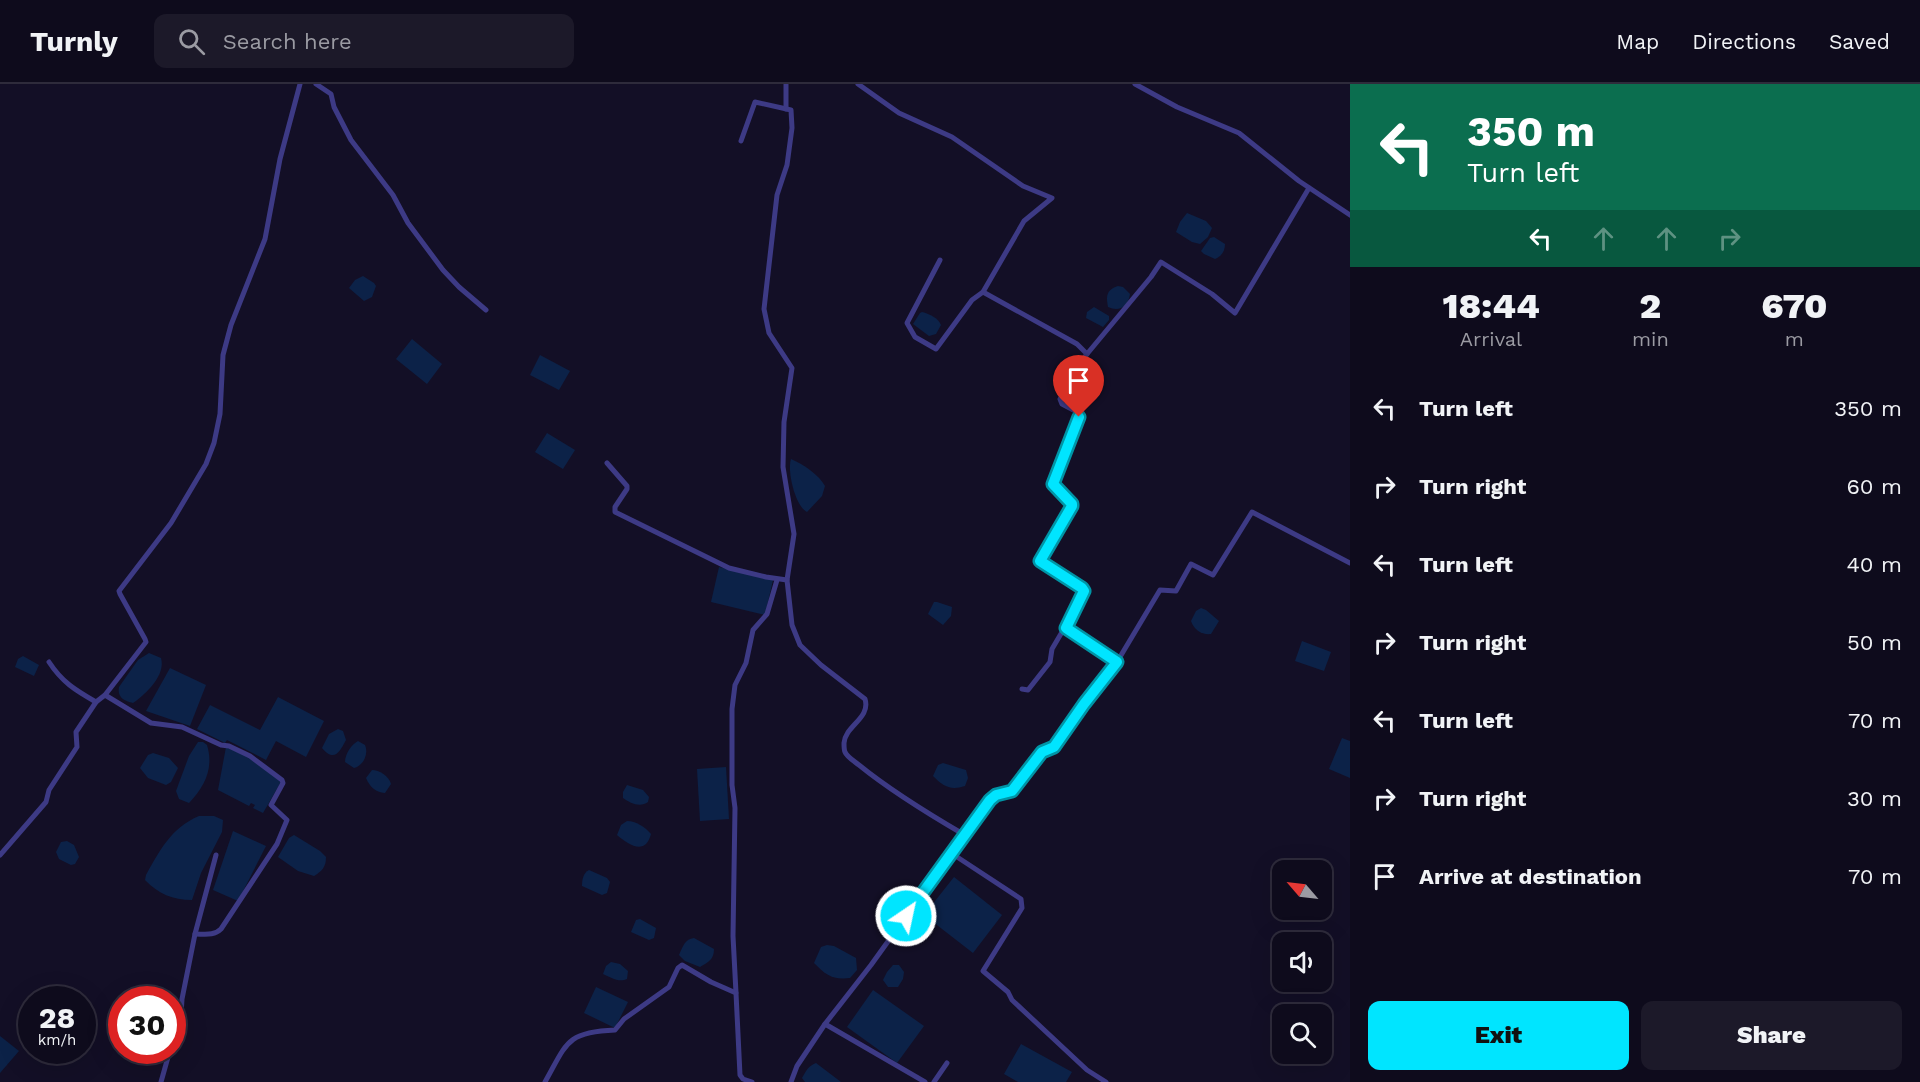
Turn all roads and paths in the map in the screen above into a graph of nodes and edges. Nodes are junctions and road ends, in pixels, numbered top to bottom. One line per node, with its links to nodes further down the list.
1 (300, 84): 22 (street)
2 (316, 84): 12 (street)
3 (786, 84): 6 (street)
4 (858, 84): 11 (street)
5 (1135, 84): 8 (street)
6 (786, 109): 7 (street); 17 (street)
7 (741, 141)
8 (1309, 188): 9 (street); 13 (street)
9 (1350, 214)
10 (940, 261): 11 (street)
11 (982, 292): 13 (street)
12 (486, 310)
13 (1087, 354): 18 (street)
14 (607, 463): 16 (street)
15 (1350, 563): 20 (street)
16 (777, 580): 17 (street); 30 (street)
17 (787, 580): 24 (street)
18 (1066, 628): 20 (street); 21 (street)
19 (49, 662): 23 (street)
20 (1117, 662): 24 (street)
21 (1022, 689)
22 (105, 695): 23 (street); 28 (street)
23 (96, 702): 26 (street)
24 (963, 834): 25 (street)
25 (951, 853): 31 (street); 40 (street)
26 (0, 855)
27 (216, 855): 28 (street)
28 (195, 934): 29 (street)
29 (185, 986)
30 (736, 993): 35 (street); 36 (street)
31 (825, 1024): 37 (street); 38 (street)
32 (946, 1063): 39 (street)
33 (166, 1064): 34 (street)
34 (161, 1082)
35 (545, 1082)
36 (752, 1082)
37 (791, 1082)
38 (925, 1082)
39 (934, 1082)
40 (1106, 1082)

